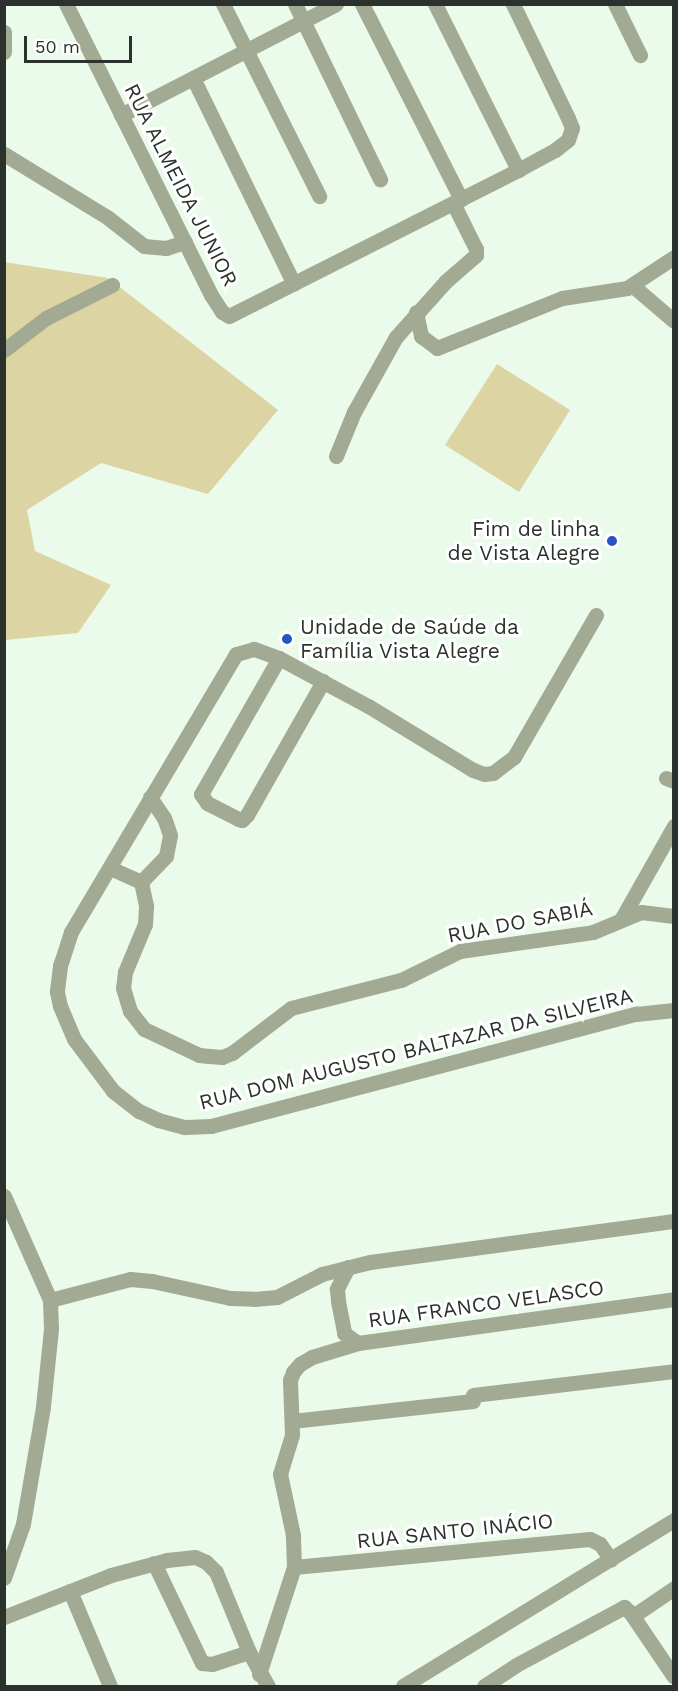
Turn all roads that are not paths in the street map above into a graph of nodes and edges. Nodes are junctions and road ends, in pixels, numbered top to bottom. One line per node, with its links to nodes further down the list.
1 (66, 4): 15 (street, RUA ALMEIDA JUNIOR)
2 (223, 4): 11 (street)
3 (295, 4): 9 (street)
4 (336, 4): 9 (street)
5 (362, 4): 20 (street)
6 (435, 4): 17 (street)
7 (513, 4): 17 (street)
8 (615, 4): 13 (street)
9 (304, 21): 11 (street); 18 (street)
10 (4, 32): 12 (street)
11 (247, 51): 14 (street); 19 (street)
12 (4, 52)
13 (640, 55)
14 (194, 78): 15 (street); 23 (street)
15 (122, 115): 21 (street, RUA ALMEIDA JUNIOR)
16 (4, 154): 21 (street)
17 (518, 170): 20 (street)
18 (380, 179)
19 (319, 196)
20 (457, 201): 23 (street); 26 (street)
21 (186, 242): 23 (street, RUA ALMEIDA JUNIOR)
22 (674, 257): 25 (street)
23 (294, 284)
24 (112, 285): 28 (street)
25 (633, 286): 26 (street); 27 (street)
26 (416, 312): 29 (street)
27 (674, 321)
28 (4, 350)
29 (336, 456)
30 (596, 615): 32 (street)
31 (279, 658): 32 (street); 32 (street); 33 (street, RUA DOM AUGUSTO BALTAZAR DA SILVEIRA)
32 (323, 681)
33 (150, 797): 35 (street, RUA DOM AUGUSTO BALTAZAR DA SILVEIRA); 36 (street)
34 (674, 826): 38 (street, RUA DO SABIÁ)
35 (110, 868): 36 (street); 39 (street, RUA DOM AUGUSTO BALTAZAR DA SILVEIRA)
36 (141, 882): 38 (street, RUA DO SABIÁ)
37 (674, 916): 38 (street, RUA DO SABIÁ)
38 (622, 918)
39 (674, 1010)
40 (4, 1196): 44 (street)
41 (674, 1221): 42 (street)
42 (348, 1268): 44 (street); 45 (street, RUA FRANCO VELASCO)
43 (674, 1299): 45 (street, RUA FRANCO VELASCO)
44 (50, 1300): 52 (street)
45 (358, 1343): 47 (street)
46 (674, 1371): 47 (street)
47 (292, 1421): 51 (street)
48 (674, 1520): 49 (street)
49 (611, 1560): 51 (street, RUA SANTO INÁCIO); 61 (street)
50 (154, 1563): 54 (street); 57 (street); 57 (street)
51 (294, 1567): 59 (street)
52 (4, 1578)
53 (674, 1588): 55 (street)
54 (70, 1591): 56 (street); 60 (street)
55 (633, 1616): 58 (street); 62 (street)
56 (4, 1617)
57 (249, 1652): 59 (street)
58 (674, 1677)
59 (264, 1680)
60 (110, 1686)
61 (403, 1686)
62 (484, 1686)

